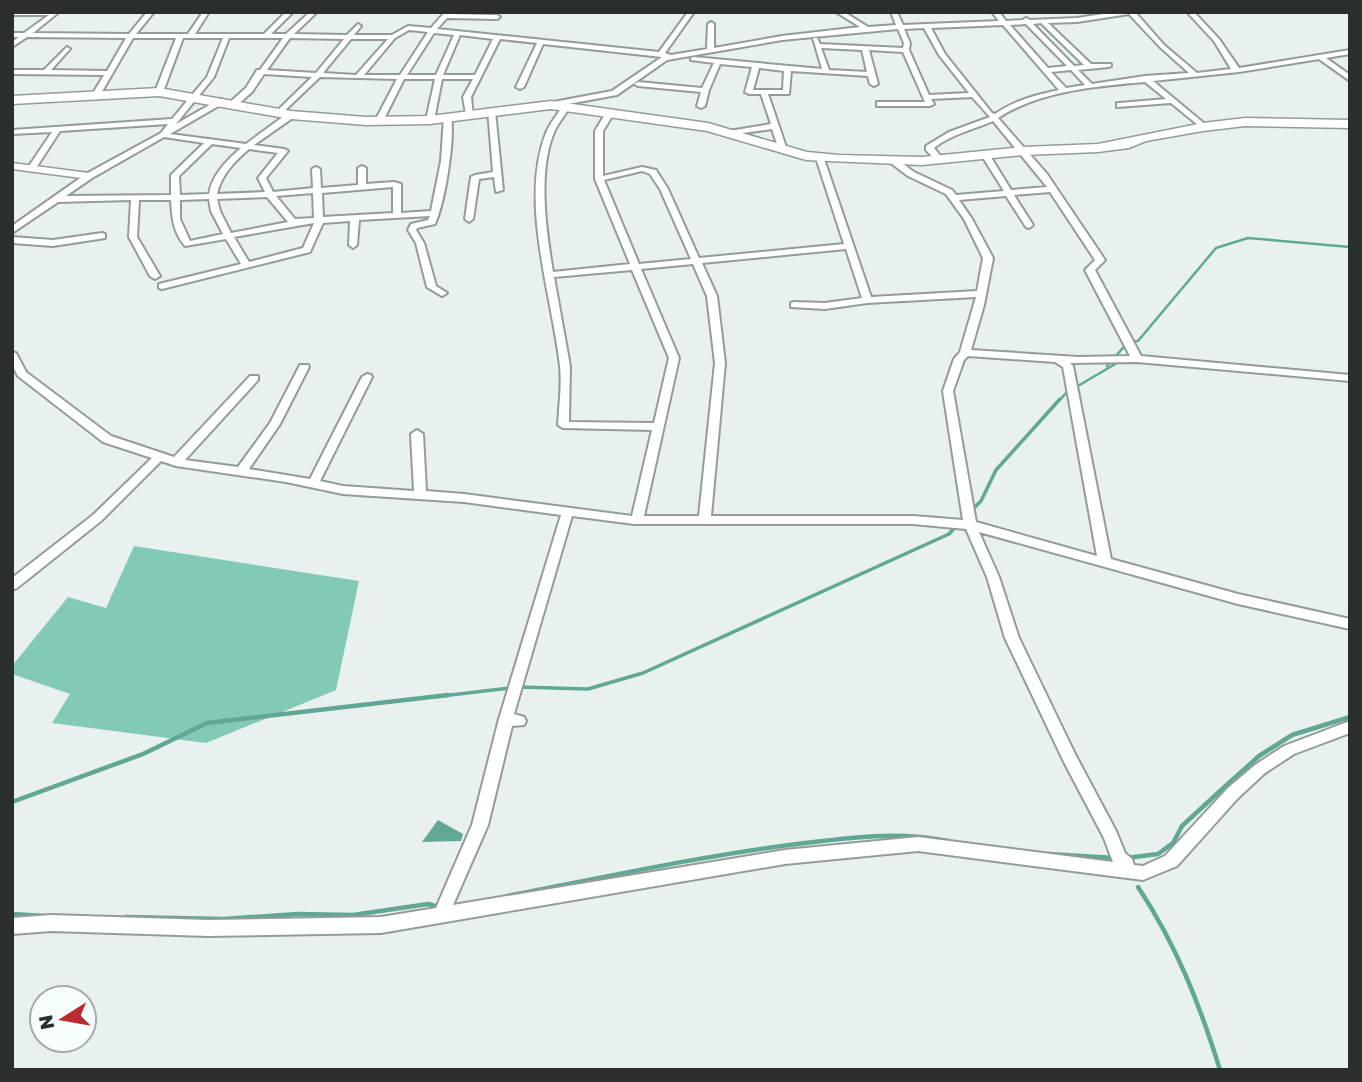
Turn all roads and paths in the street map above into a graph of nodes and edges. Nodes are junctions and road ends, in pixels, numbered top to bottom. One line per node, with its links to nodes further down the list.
1 (12, 12): 2 (street)
2 (56, 12): 30 (street)
3 (152, 12): 32 (street)
4 (206, 12): 34 (street)
5 (290, 12): 31 (street)
6 (314, 12): 36 (street)
7 (691, 12): 49 (street)
8 (839, 12): 24 (street)
9 (894, 12): 23 (street)
10 (957, 12): 19 (street)
11 (995, 12): 17 (street)
12 (1131, 12): 16 (street); 67 (street)
13 (1189, 12): 60 (street)
14 (447, 14): 18 (street); 25 (street)
15 (1027, 18): 16 (street); 17 (street); 57 (street)
16 (1042, 20): 56 (street)
17 (1001, 22): 19 (street); 59 (street)
18 (491, 23)
19 (961, 23): 21 (street)
20 (711, 24): 47 (street)
21 (926, 25): 23 (street); 84 (street)
22 (358, 26): 37 (street)
23 (899, 26): 24 (street); 46 (street)
24 (866, 28): 28 (street)
25 (432, 31): 27 (street); 38 (street); 70 (street)
26 (763, 32): 40 (street)
27 (458, 33): 39 (street); 71 (street)
28 (813, 34): 40 (street); 43 (street)
29 (12, 35): 30 (street)
30 (29, 35): 32 (street); 42 (street)
31 (267, 35): 35 (street); 36 (street)
32 (131, 36): 33 (street); 65 (street)
33 (180, 36): 34 (street); 80 (street)
34 (190, 36): 35 (street)
35 (227, 36): 85 (street)
36 (288, 36): 37 (street); 63 (street)
37 (348, 37): 38 (street); 68 (street)
38 (393, 37): 69 (street)
39 (498, 38): 41 (street); 72 (street)
40 (772, 40): 47 (street)
41 (541, 42): 49 (street); 77 (street)
42 (12, 45)
43 (818, 46): 44 (street); 64 (street)
44 (865, 48): 46 (street); 66 (street)
45 (67, 49): 62 (street)
46 (906, 50): 86 (street)
47 (710, 51): 51 (street)
48 (1345, 52): 50 (street); 52 (street)
49 (661, 54): 51 (street)
50 (1319, 56): 60 (street); 74 (street)
51 (673, 57): 53 (street); 90 (street)
52 (1350, 59)
53 (718, 61): 54 (street); 79 (street)
54 (756, 65): 58 (street); 82 (street)
55 (1109, 65): 56 (street)
56 (1089, 66): 57 (street)
57 (1072, 68): 59 (street); 78 (street)
58 (788, 69): 64 (street); 82 (street)
59 (1045, 70): 81 (street)
60 (1237, 70): 67 (street)
61 (12, 72): 62 (street)
62 (45, 72): 65 (street)
63 (260, 72): 68 (street); 89 (street)
64 (826, 72): 66 (street)
65 (108, 73): 83 (street)
66 (870, 74): 76 (street)
67 (1194, 74): 73 (street)
68 (318, 75): 69 (street); 98 (street)
69 (358, 77): 70 (street)
70 (402, 77): 71 (street); 104 (street)
71 (439, 77): 72 (street); 102 (street)
72 (478, 77): 99 (street)
73 (1144, 78): 78 (street); 88 (street)
74 (1350, 79)
75 (638, 84): 79 (street)
76 (874, 84)
77 (520, 87)
78 (1091, 87): 81 (street)
79 (705, 90): 93 (street)
80 (159, 92): 83 (main road); 85 (main road)
81 (1065, 92): 101 (street)
82 (764, 93): 106 (street)
83 (96, 95): 87 (main road)
84 (974, 95): 86 (street); 101 (street)
85 (192, 96): 89 (main road); 103 (street)
86 (926, 97): 91 (street)
87 (12, 100)
88 (1172, 101): 94 (street); 107 (street)
89 (228, 103): 98 (main road); 111 (street)
90 (588, 104): 92 (street); 95 (main road); 97 (main road)
91 (880, 104)
92 (551, 105): 95 (main road); 96 (main road)
93 (701, 106)
94 (1120, 106)
95 (566, 107): 154 (street)
96 (491, 111): 99 (main road); 124 (street)
97 (610, 113): 110 (main road); 126 (street)
98 (285, 114): 104 (main road); 113 (street)
99 (470, 114): 100 (main road)
100 (448, 117): 102 (main road); 138 (street)
101 (995, 117): 115 (street); 119 (street)
102 (430, 120): 104 (main road)
103 (173, 121): 108 (street); 111 (street)
104 (379, 121)
105 (1350, 124): 107 (main road)
106 (775, 126): 110 (street); 114 (street)
107 (1203, 127): 115 (main road)
108 (57, 130): 109 (street); 122 (street)
109 (12, 132)
110 (729, 133): 114 (main road)
111 (163, 135): 112 (street); 125 (street)
112 (210, 141): 113 (street); 134 (street)
113 (248, 146): 132 (street); 135 (street)
114 (783, 150): 117 (main road)
115 (1024, 151): 116 (main road); 128 (street)
116 (986, 156): 119 (main road); 131 (street)
117 (820, 158): 118 (main road); 150 (street)
118 (891, 159): 119 (main road); 136 (street)
119 (939, 159)
120 (12, 166): 122 (street)
121 (362, 168): 127 (street)
122 (31, 169): 125 (street)
123 (316, 169): 129 (street)
124 (498, 174): 130 (street); 141 (street)
125 (89, 176): 137 (street)
126 (599, 179): 151 (street); 153 (street)
127 (362, 187): 129 (street); 139 (street)
128 (1052, 189): 131 (street); 163 (street)
129 (319, 190): 132 (street); 142 (street)
130 (499, 190)
131 (1011, 193): 136 (street); 144 (street)
132 (270, 195): 135 (street); 143 (street)
133 (135, 197): 134 (street); 137 (street); 155 (street)
134 (175, 197): 135 (street); 147 (street)
135 (212, 198): 147 (street)
136 (953, 198): 158 (street)
137 (56, 199): 145 (street)
138 (435, 214): 139 (street); 157 (street)
139 (397, 216): 140 (street)
140 (355, 219): 142 (street); 149 (street)
141 (469, 219)
142 (319, 221): 143 (street); 152 (street)
143 (307, 222): 147 (street)
144 (1029, 225)
145 (12, 230)
146 (102, 236): 148 (street)
147 (230, 236): 152 (street)
148 (12, 240)
149 (353, 245)
150 (849, 246): 151 (street); 159 (street)
151 (695, 261): 153 (street); 178 (street)
152 (247, 265): 156 (street)
153 (637, 266): 154 (street); 169 (street)
154 (549, 275): 169 (street)
155 (155, 276)
156 (163, 286)
157 (442, 293)
158 (981, 294): 159 (street); 161 (street)
159 (867, 300): 160 (street)
160 (794, 305)
161 (965, 353): 164 (street); 179 (street)
162 (12, 355): 171 (street)
163 (1137, 359): 164 (street); 168 (street)
164 (1071, 363): 180 (street)
165 (304, 368): 173 (street)
166 (367, 377): 174 (street)
167 (254, 378): 172 (street)
168 (1350, 378)
169 (658, 427): 177 (street)
170 (417, 434): 175 (street)
171 (159, 457): 172 (street); 181 (street)
172 (176, 462): 173 (street)
173 (241, 472): 174 (street)
174 (313, 484): 175 (street)
175 (420, 495): 176 (street)
176 (568, 511): 177 (street); 185 (street)
177 (636, 520): 178 (street)
178 (704, 521): 179 (street)
179 (970, 525): 180 (street); 184 (street)
180 (1105, 564): 182 (street)
181 (12, 585)
182 (1350, 624)
183 (1350, 727): 185 (street)
184 (1126, 864)
185 (448, 914): 186 (street)
186 (12, 926)

